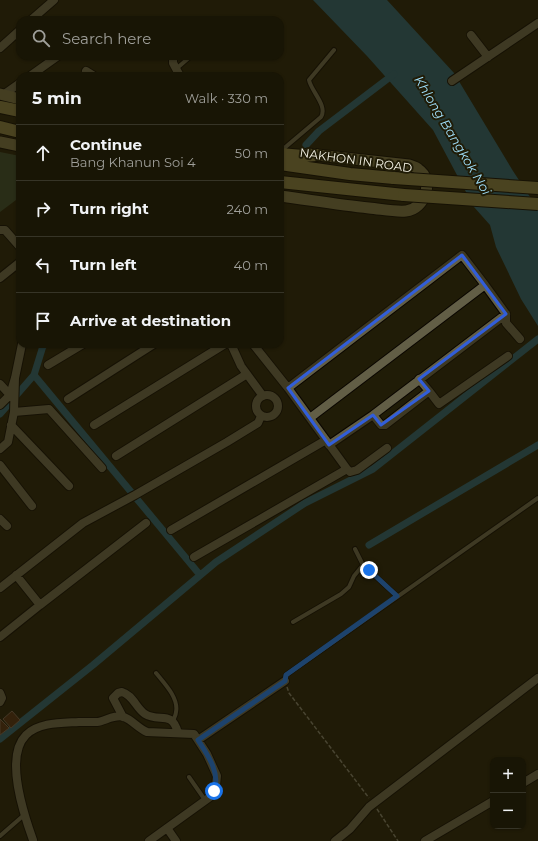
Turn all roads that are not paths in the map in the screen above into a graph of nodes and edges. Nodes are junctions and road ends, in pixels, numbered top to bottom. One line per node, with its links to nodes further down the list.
1 (54, 0): 2 (street)
2 (36, 16)
3 (538, 23): 8 (street)
4 (16, 34): 6 (street)
5 (471, 35): 8 (street)
6 (0, 48)
7 (334, 50): 24 (lane)
8 (488, 57): 14 (street)
9 (52, 60): 12 (street)
10 (173, 60): 13 (street)
11 (188, 60): 13 (lane)
12 (36, 72)
13 (178, 72)
14 (452, 81)
15 (16, 85): 16 (street)
16 (2, 94): 17 (main road)
17 (16, 98)
18 (0, 107): 19 (main road)
19 (16, 110)
20 (0, 127): 21 (main road)
21 (16, 131)
22 (0, 142): 23 (main road)
23 (16, 145)
24 (284, 149)
25 (284, 153): 26 (main road)
26 (316, 155): 30 (main road, NAKHON IN ROAD)
27 (284, 165): 29 (main road, NAKHON IN ROAD, bridge)
28 (284, 182): 31 (main road, bridge)
29 (538, 188)
30 (284, 197)
31 (538, 204)
32 (0, 230): 33 (street)
33 (16, 242)
34 (16, 265): 35 (street)
35 (0, 278)
36 (484, 285): 37 (street); 51 (street); 60 (street)
37 (506, 314): 38 (street); 49 (street)
38 (520, 339)
39 (21, 348): 48 (street)
40 (76, 348): 46 (street)
41 (148, 348): 55 (street)
42 (219, 348): 62 (street)
43 (234, 348): 47 (street)
44 (256, 348): 51 (street)
45 (508, 356): 52 (street)
46 (48, 365)
47 (247, 374): 54 (street); 66 (street)
48 (15, 378): 53 (street); 57 (street)
49 (420, 379): 52 (street); 58 (street)
50 (0, 384): 53 (street)
51 (288, 388): 60 (street)
52 (429, 391): 58 (street)
53 (10, 395): 56 (street)
54 (263, 396): 59 (street); 59 (street)
55 (68, 399)
56 (0, 405)
57 (14, 412): 61 (street); 68 (street)
58 (373, 415): 63 (street)
59 (261, 416): 80 (street)
60 (310, 418): 63 (street)
61 (11, 425): 65 (street); 70 (street)
62 (94, 425)
63 (327, 442): 69 (street); 76 (street)
64 (387, 448): 69 (street)
65 (0, 449)
66 (116, 456)
67 (0, 465): 72 (street)
68 (102, 468)
69 (347, 469): 78 (street)
70 (69, 486)
71 (538, 498): 82 (lane)
72 (32, 506)
73 (0, 519): 75 (street)
74 (146, 523): 83 (street)
75 (7, 526)
76 (171, 530)
77 (355, 549): 79 (lane)
78 (194, 557)
79 (363, 565): 82 (lane); 84 (lane)
80 (16, 575): 81 (street); 83 (street)
81 (0, 588)
82 (397, 596): 88 (lane)
83 (40, 605): 85 (street)
84 (293, 622)
85 (0, 637)
86 (156, 673): 92 (lane)
87 (538, 678): 106 (street)
88 (285, 681): 94 (street)
89 (0, 693): 90 (street)
90 (0, 702)
91 (123, 717): 92 (street); 93 (street); 100 (street)
92 (173, 721): 93 (street)
93 (174, 733): 94 (street)
94 (198, 740): 98 (street)
95 (538, 774): 97 (street)
96 (189, 777): 98 (lane)
97 (526, 781)
98 (205, 800): 101 (street)
99 (490, 803): 107 (street)
100 (24, 815): 102 (lane); 103 (street)
101 (167, 828): 104 (street); 105 (street)
102 (0, 836)
103 (33, 840)
104 (149, 841)
105 (176, 841)
106 (335, 841)
107 (425, 841)

